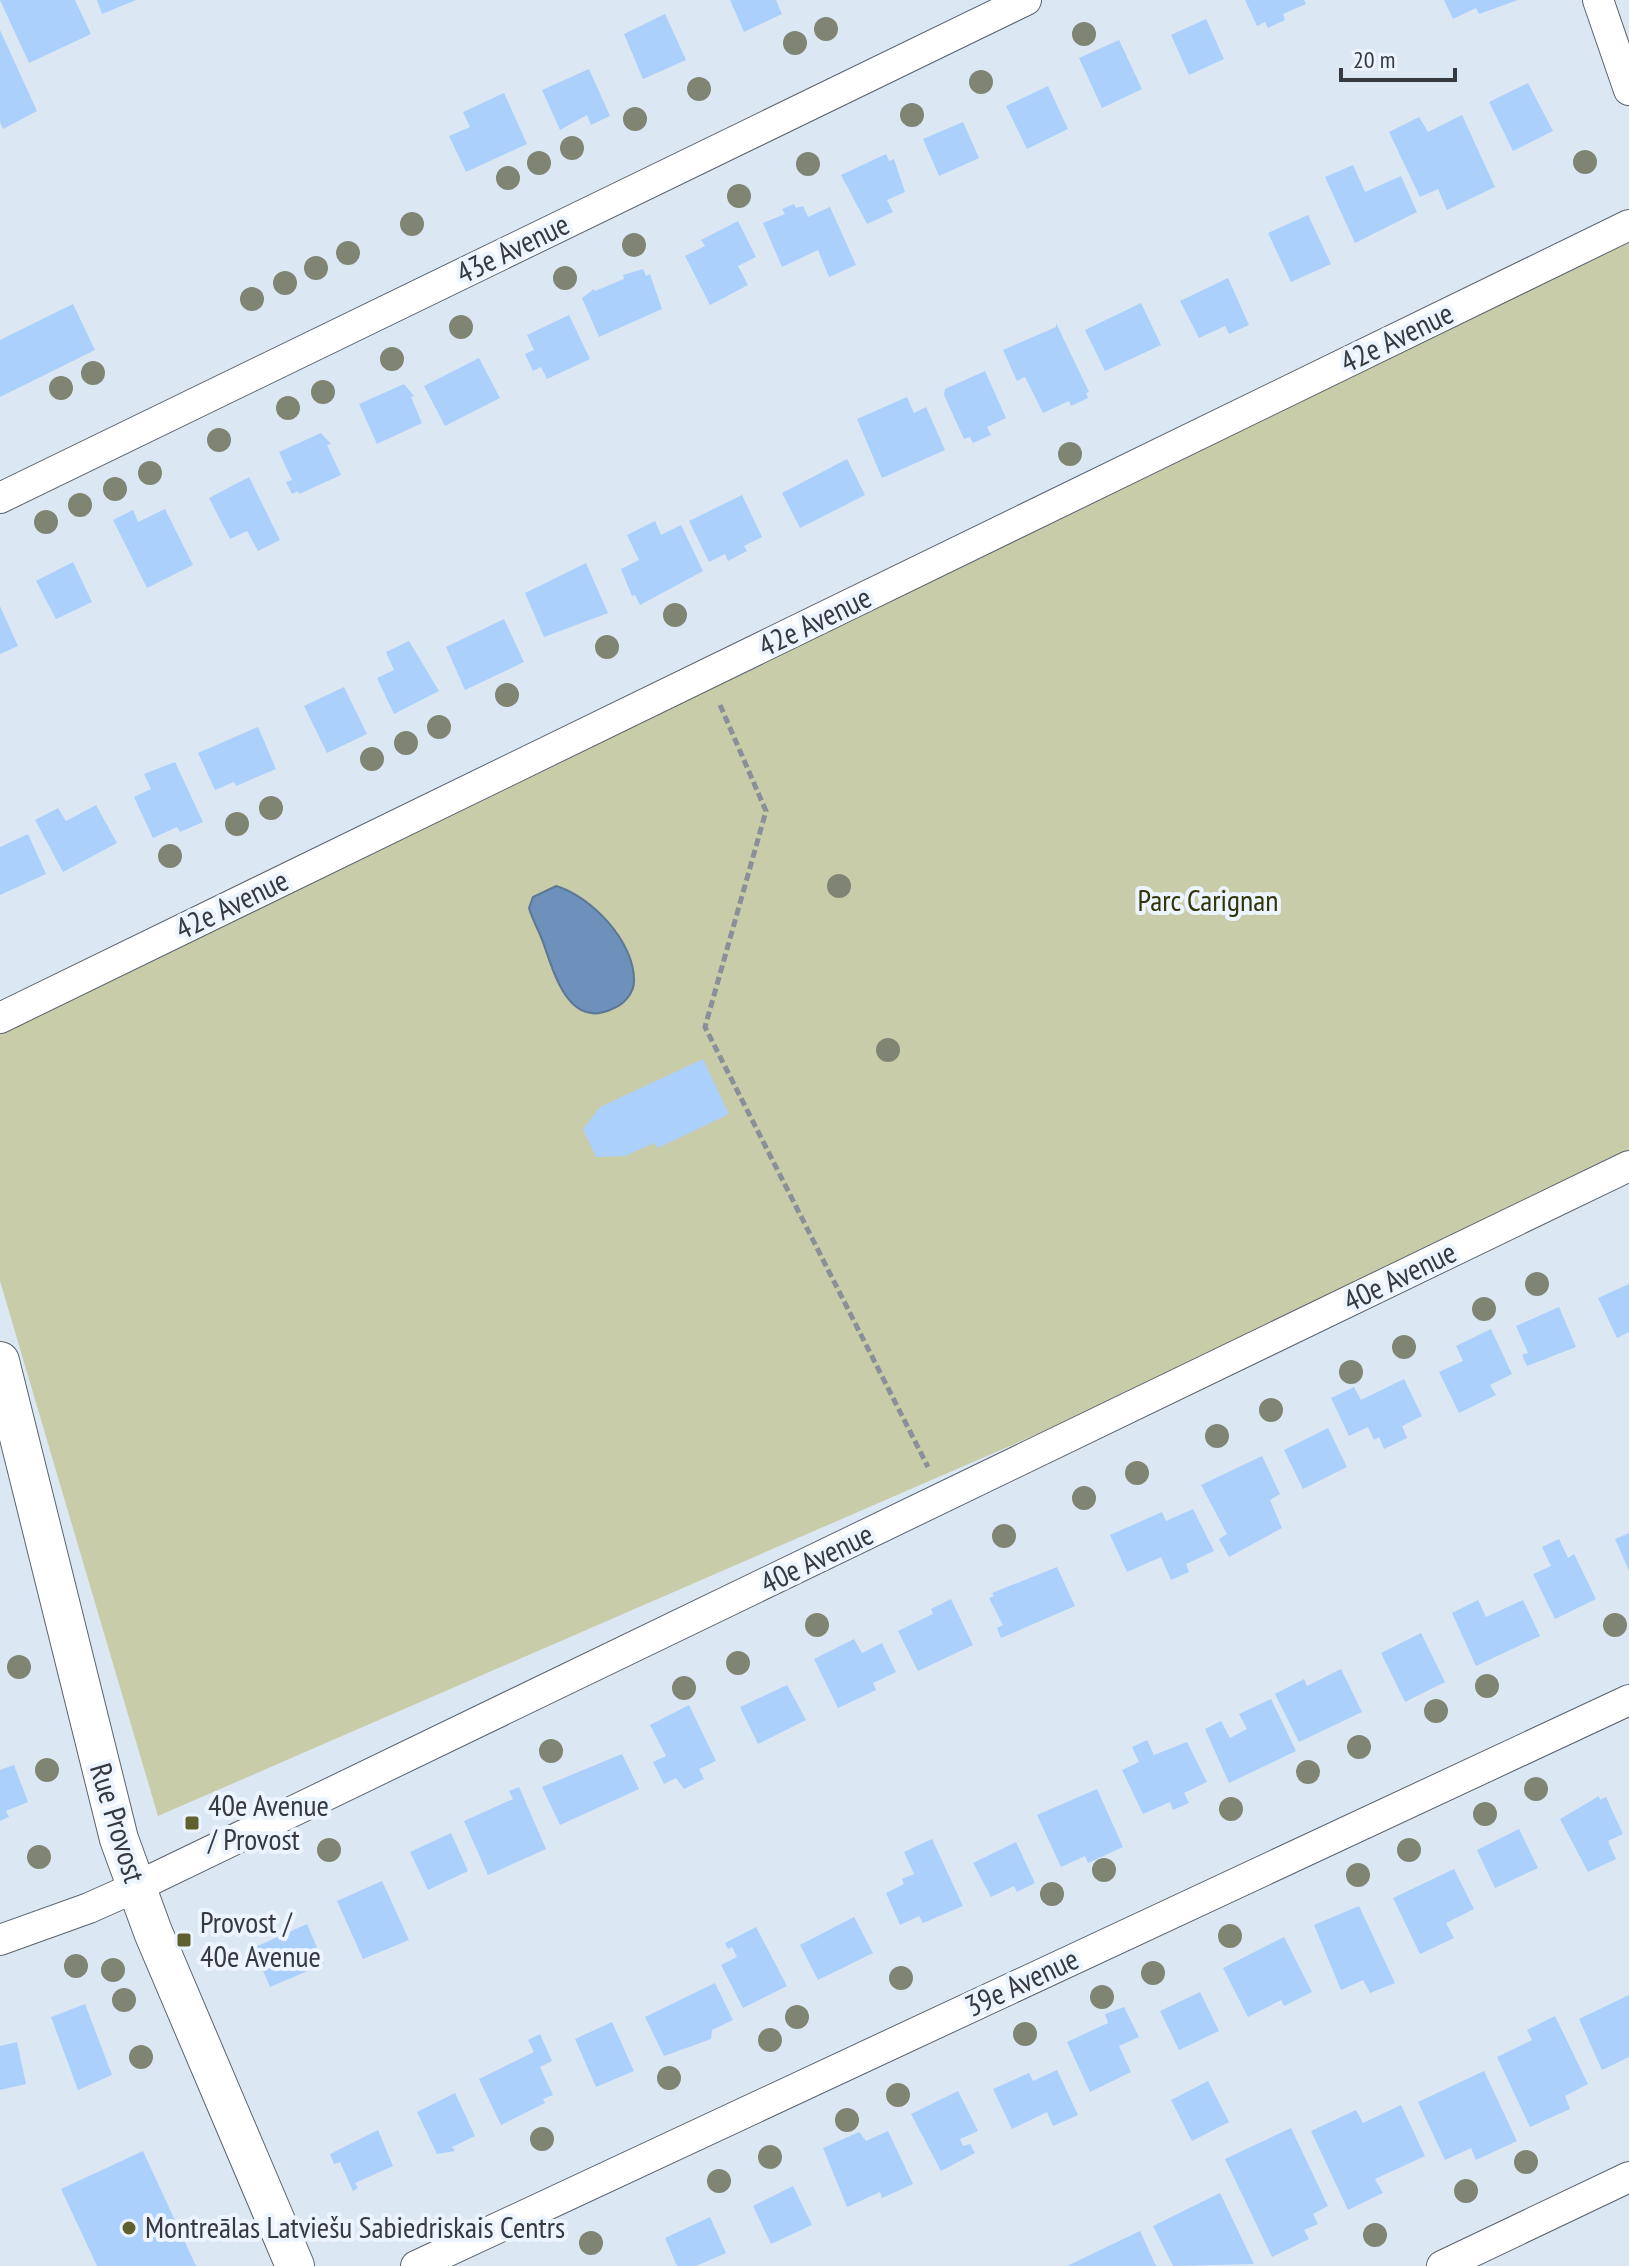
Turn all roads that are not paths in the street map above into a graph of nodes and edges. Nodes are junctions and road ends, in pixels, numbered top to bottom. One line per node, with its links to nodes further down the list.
1 (1026, 0): 5 (street, 43e Avenue)
2 (1598, 0): 3 (street)
3 (1629, 90)
4 (1629, 225): 6 (street, 42e Avenue)
5 (0, 498)
6 (0, 1018)
7 (1629, 1166): 10 (street, 40e Avenue)
8 (0, 1361): 10 (street, Rue Provost)
9 (1629, 1700): 14 (street, 39e Avenue)
10 (136, 1887): 11 (street, 40e Avenue); 13 (street, Rue Provost)
11 (0, 1940)
12 (1629, 2177): 15 (street)
13 (295, 2266)
14 (416, 2266)
15 (1442, 2266)

